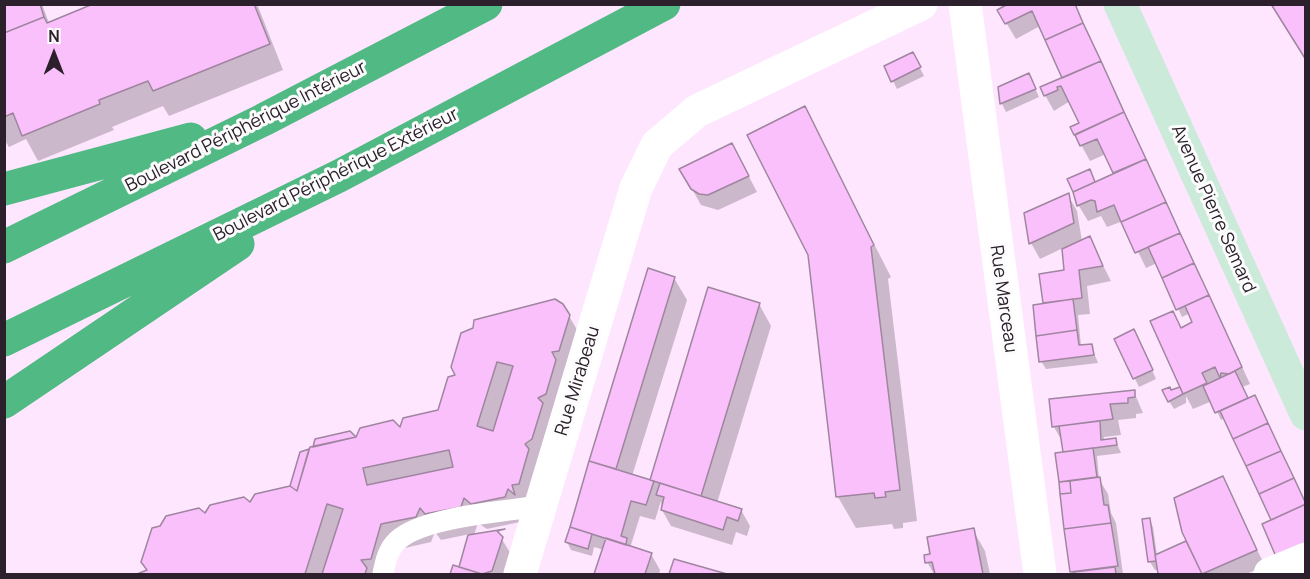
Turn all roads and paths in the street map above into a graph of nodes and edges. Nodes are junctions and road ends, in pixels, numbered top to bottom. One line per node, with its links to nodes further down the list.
1 (486, 4): 6 (highway, Boulevard Périphérique Intérieur)
2 (664, 4): 7 (highway, Boulevard Périphérique Extérieur)
3 (921, 4): 13 (street, Rue Mirabeau)
4 (1120, 4): 12 (street, Avenue Pierre Semard)
5 (966, 14): 17 (street, Rue Marceau)
6 (263, 120): 8 (highway); 9 (highway, Boulevard Périphérique Intérieur)
7 (339, 176): 10 (highway, Boulevard Périphérique Extérieur); 11 (highway)
8 (4, 189)
9 (4, 247)
10 (4, 340)
11 (4, 402)
12 (1305, 414)
13 (541, 506): 15 (lane); 16 (street, Rue Mirabeau)
14 (1305, 559): 18 (street)
15 (383, 574)
16 (520, 574)
17 (1040, 574)
18 (1270, 574)

